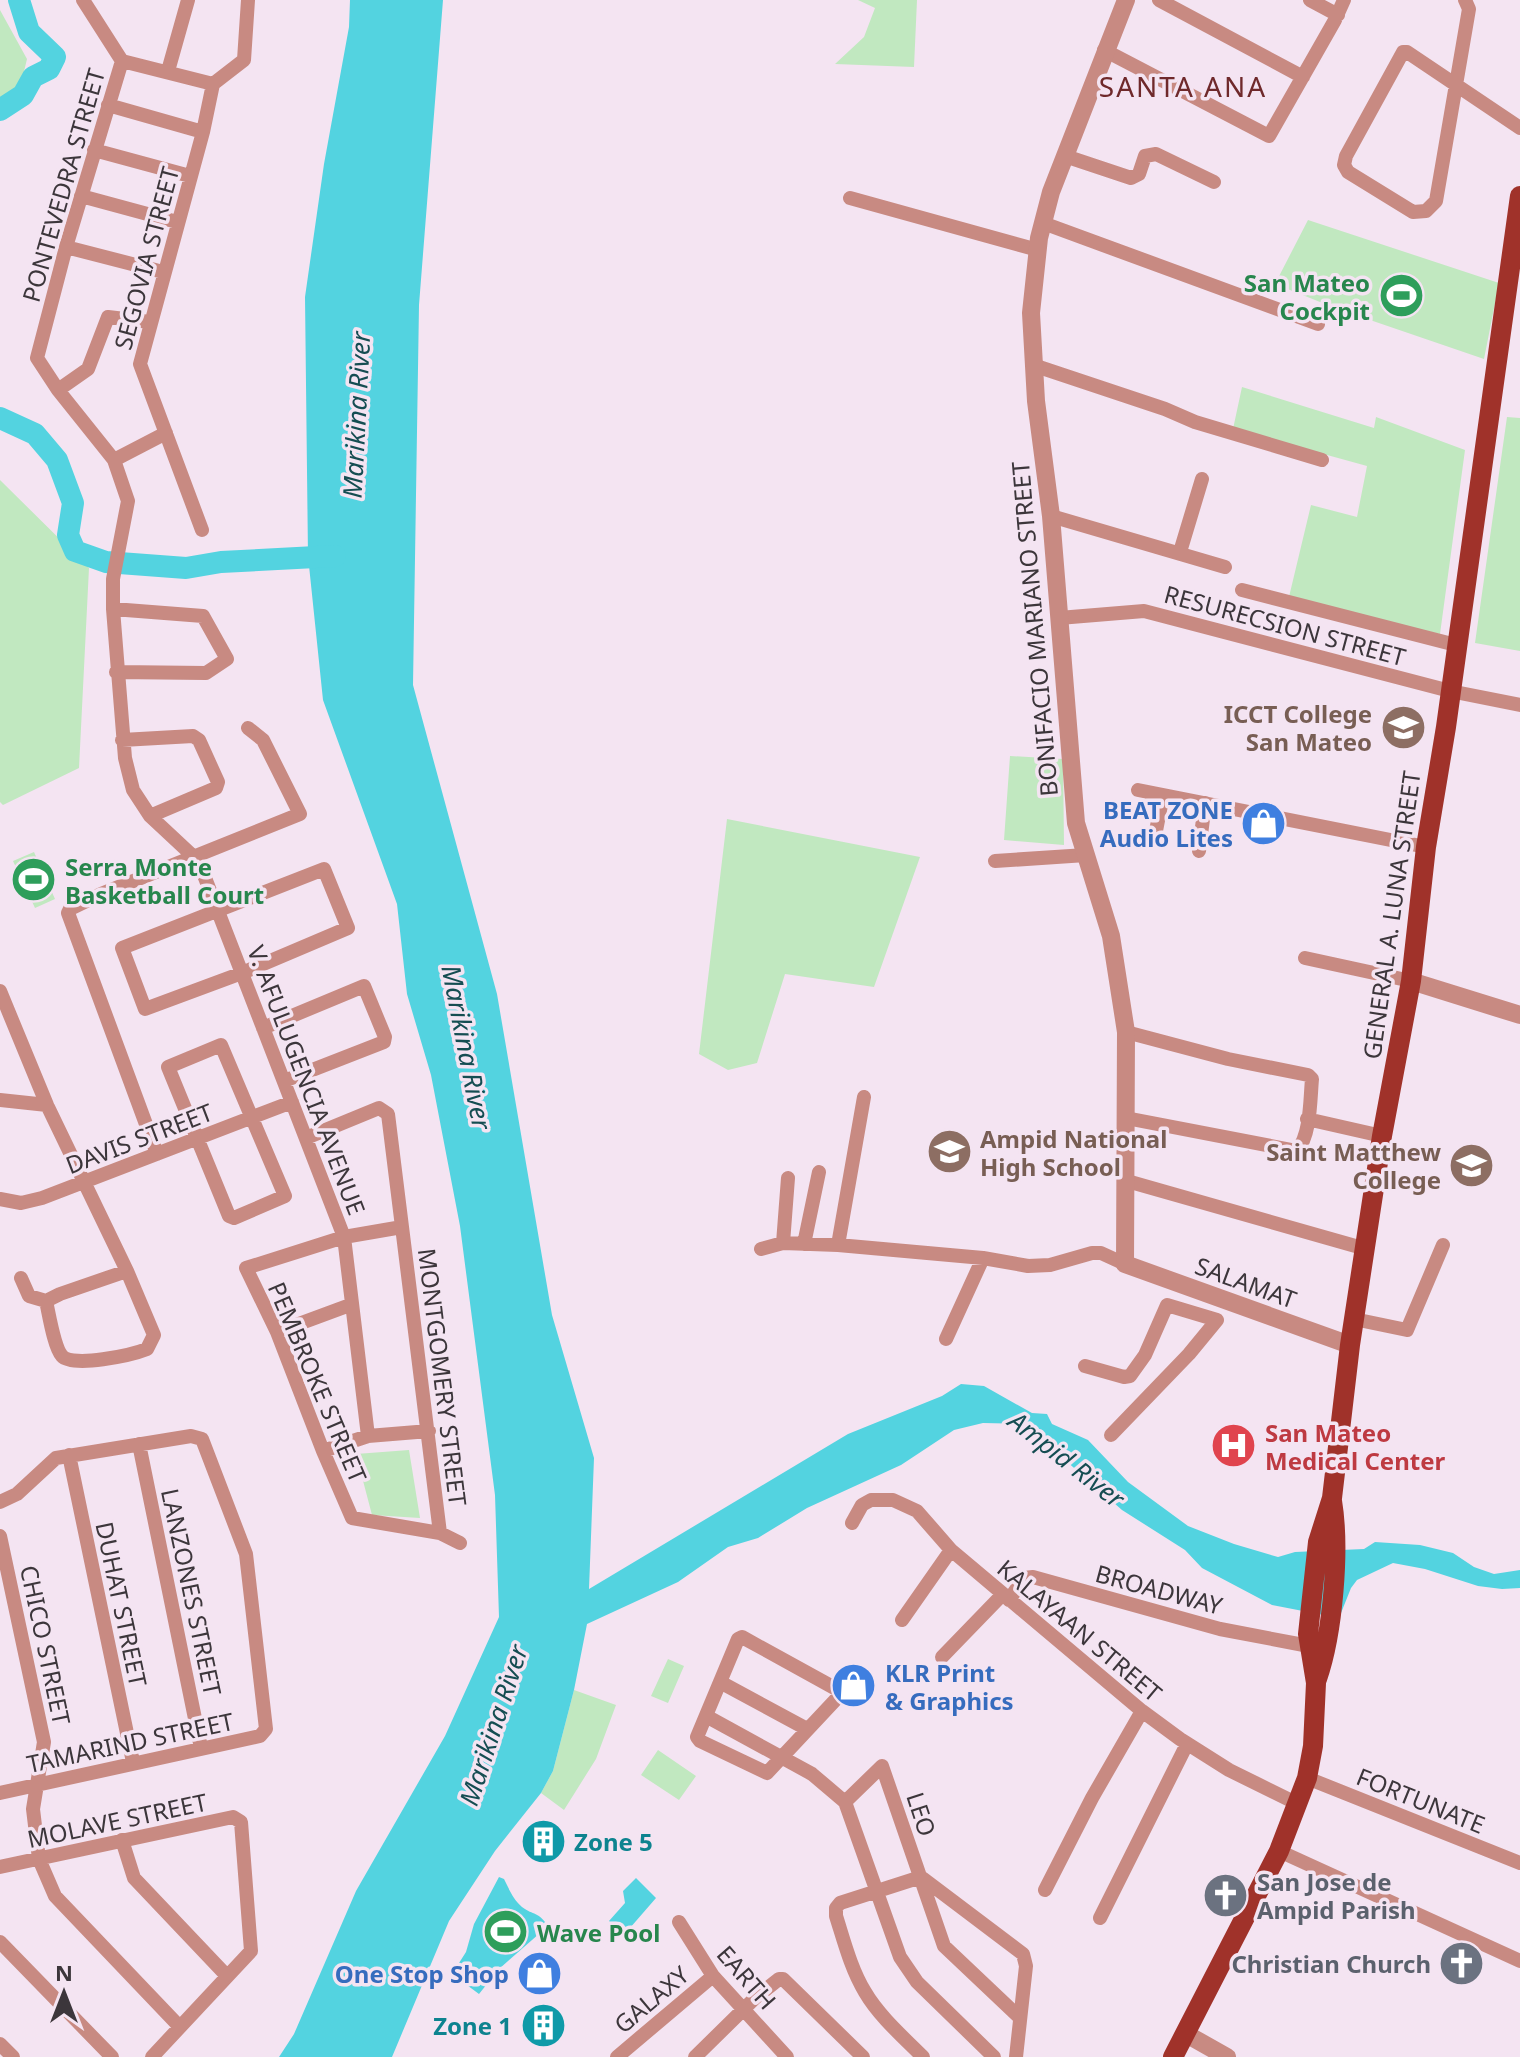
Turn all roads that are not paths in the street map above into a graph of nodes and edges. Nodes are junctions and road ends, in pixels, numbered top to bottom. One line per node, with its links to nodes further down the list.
1 (83, 0): 11 (street)
2 (188, 0): 12 (street)
3 (248, 0): 15 (street)
4 (1126, 0): 10 (street, BONIFACIO MARIANO STREET)
5 (1159, 0): 13 (street)
6 (1310, 0): 9 (street)
7 (1344, 0): 9 (street)
8 (1465, 0): 14 (street)
9 (1338, 15): 13 (street)
10 (1104, 50): 13 (street); 20 (street, BONIFACIO MARIANO STREET)
11 (122, 61): 12 (street); 16 (street, PONTEVEDRA STREET)
12 (168, 71): 15 (street)
13 (1303, 77)
14 (1455, 83): 14 (street); 17 (street)
15 (213, 84): 18 (street, SEGOVIA STREET)
16 (108, 105): 18 (street); 19 (street, PONTEVEDRA STREET)
17 (1520, 128)
18 (203, 132): 21 (street, SEGOVIA STREET)
19 (94, 150): 21 (street); 23 (street, PONTEVEDRA STREET)
20 (1065, 156): 22 (street); 27 (street, BONIFACIO MARIANO STREET)
21 (190, 176): 26 (street, SEGOVIA STREET)
22 (1214, 182)
23 (81, 196): 26 (street); 28 (street, PONTEVEDRA STREET)
24 (1520, 196): 47 (main road, GENERAL A. LUNA STREET)
25 (850, 198): 29 (street)
26 (177, 222): 30 (street, SEGOVIA STREET)
27 (1043, 223): 29 (street, BONIFACIO MARIANO STREET); 32 (street)
28 (66, 247): 30 (street); 34 (street, PONTEVEDRA STREET)
29 (1038, 250): 33 (street, BONIFACIO MARIANO STREET)
30 (163, 272): 31 (street, SEGOVIA STREET)
31 (150, 322): 34 (street); 35 (street, SEGOVIA STREET)
32 (1318, 324)
33 (1036, 366): 37 (street); 39 (street, BONIFACIO MARIANO STREET)
34 (58, 390): 36 (street, PONTEVEDRA STREET)
35 (166, 433): 36 (street); 40 (street, SEGOVIA STREET)
36 (114, 460): 43 (street, PONTEVEDRA STREET)
37 (1322, 460)
38 (1202, 479): 41 (street)
39 (1051, 516): 41 (street); 46 (street, BONIFACIO MARIANO STREET)
40 (202, 530)
41 (1180, 552): 42 (street)
42 (1225, 567)
43 (113, 579): 45 (street, V. AFULUGENCIA AVENUE)
44 (1242, 590): 47 (street)
45 (113, 609): 48 (street, V. AFULUGENCIA AVENUE); 48 (street)
46 (1059, 618): 49 (street, RESURECSION STREET); 60 (street, BONIFACIO MARIANO STREET)
47 (1456, 645): 49 (main road, GENERAL A. LUNA STREET)
48 (116, 672): 52 (street, V. AFULUGENCIA AVENUE)
49 (1450, 691): 50 (street, RESURECSION STREET); 58 (main road, GENERAL A. LUNA STREET)
50 (1520, 705)
51 (248, 728): 61 (street)
52 (122, 740): 56 (street, V. AFULUGENCIA AVENUE); 56 (street)
53 (1138, 790): 54 (street)
54 (1163, 795): 55 (street); 57 (street)
55 (1205, 803): 58 (street); 59 (street)
56 (150, 816): 61 (street, V. AFULUGENCIA AVENUE)
57 (1155, 836)
58 (1426, 847): 66 (main road, GENERAL A. LUNA STREET)
59 (1199, 851)
60 (1086, 855): 62 (street); 70 (street, BONIFACIO MARIANO STREET)
61 (195, 858): 63 (street, V. AFULUGENCIA AVENUE); 82 (street)
62 (995, 861)
63 (218, 911): 65 (street, V. AFULUGENCIA AVENUE); 65 (street); 65 (street)
64 (1305, 958): 66 (street)
65 (242, 973): 69 (street, V. AFULUGENCIA AVENUE)
66 (1411, 981): 68 (street); 79 (main road, GENERAL A. LUNA STREET)
67 (0, 991): 75 (street)
68 (1520, 1015)
69 (263, 1028): 71 (street, V. AFULUGENCIA AVENUE); 71 (street)
70 (1126, 1032): 77 (street, BONIFACIO MARIANO STREET); 78 (street)
71 (284, 1081): 74 (street, V. AFULUGENCIA AVENUE)
72 (864, 1097): 92 (street)
73 (0, 1100): 75 (street)
74 (292, 1102): 76 (street, DAVIS STREET); 80 (street, V. AFULUGENCIA AVENUE)
75 (47, 1105): 86 (street)
76 (252, 1118): 81 (street, DAVIS STREET); 81 (street); 81 (street)
77 (1126, 1118): 78 (street); 85 (street, BONIFACIO MARIANO STREET)
78 (1307, 1119): 79 (street)
79 (1382, 1136): 95 (main road, GENERAL A. LUNA STREET)
80 (306, 1138): 88 (street, MONTGOMERY STREET); 89 (street, V. AFULUGENCIA AVENUE)
81 (196, 1139): 82 (street, DAVIS STREET)
82 (157, 1154): 86 (street, DAVIS STREET)
83 (819, 1172): 91 (street)
84 (788, 1178): 90 (street)
85 (1127, 1181): 95 (street); 97 (street, BONIFACIO MARIANO STREET)
86 (84, 1183): 87 (street, DAVIS STREET); 98 (street)
87 (0, 1199)
88 (402, 1227): 89 (street); 109 (street, MONTGOMERY STREET)
89 (344, 1237): 102 (street, V. AFULUGENCIA AVENUE); 105 (street, PEMBROKE STREET)
90 (783, 1243): 91 (street); 94 (street)
91 (804, 1244): 92 (street)
92 (838, 1245): 96 (street)
93 (1443, 1245): 103 (street)
94 (761, 1249)
95 (1366, 1249): 103 (main road, GENERAL A. LUNA STREET)
96 (983, 1258): 97 (street); 106 (street)
97 (1125, 1264): 100 (street, SALAMAT)
98 (127, 1271): 101 (street); 101 (street)
99 (21, 1278): 101 (street)
100 (1226, 1300): 104 (street); 107 (street, SALAMAT)
101 (46, 1301)
102 (350, 1305): 105 (street); 111 (street, V. AFULUGENCIA AVENUE)
103 (1354, 1319): 107 (main road, GENERAL A. LUNA STREET)
104 (1217, 1320): 108 (street); 110 (street)
105 (277, 1332): 113 (street, PEMBROKE STREET)
106 (946, 1339)
107 (1350, 1345): 123 (main road, GENERAL A. LUNA STREET)
108 (1085, 1366)
109 (429, 1431): 111 (street); 117 (street, MONTGOMERY STREET)
110 (1111, 1435)
111 (368, 1436): 113 (street)
112 (139, 1444): 114 (street); 130 (street, LANZONES STREET); 130 (street, TAMARIND STREET)
113 (323, 1451): 117 (street, PEMBROKE STREET)
114 (69, 1455): 115 (street); 132 (street, DUHAT STREET)
115 (0, 1502)
116 (852, 1523): 120 (street, KALAYAAN STREET)
117 (440, 1533): 119 (street)
118 (0, 1536): 134 (street, CHICO STREET)
119 (460, 1543)
120 (951, 1550): 121 (street, KALAYAAN STREET); 122 (street)
121 (1006, 1597): 123 (street, BROADWAY); 124 (street); 126 (street, KALAYAAN STREET)
122 (902, 1620)
123 (1315, 1639): 133 (main road, GENERAL A. LUNA STREET)
124 (942, 1657)
125 (720, 1682): 127 (street); 128 (street); 128 (street)
126 (1142, 1711): 129 (street, KALAYAAN STREET); 144 (street)
127 (706, 1716): 131 (street); 131 (street)
128 (807, 1729): 131 (street)
129 (1187, 1744): 137 (street, KALAYAAN STREET); 146 (street)
130 (201, 1748): 132 (street, TAMARIND STREET)
131 (783, 1757): 136 (street)
132 (133, 1762): 134 (street, TAMARIND STREET)
133 (1307, 1778): 137 (main road, GENERAL A. LUNA STREET); 141 (street, FORTUNATE)
134 (36, 1784): 135 (street, TAMARIND STREET); 140 (street, CHICO STREET)
135 (0, 1793)
136 (845, 1802): 143 (street, LEO); 145 (street)
137 (1298, 1804): 139 (main road, GENERAL A. LUNA STREET)
138 (122, 1840): 140 (street, MOLAVE STREET); 150 (street); 150 (street, MOLAVE STREET)
139 (1279, 1851): 149 (street); 155 (main road, GENERAL A. LUNA STREET)
140 (39, 1859): 142 (street, MOLAVE STREET); 154 (street, CHICO STREET)
141 (1520, 1863)
142 (0, 1867)
143 (921, 1877): 145 (street); 153 (street, LEO); 153 (street)
144 (1045, 1890)
145 (877, 1891): 165 (street); 166 (street)
146 (1100, 1918)
147 (679, 1922): 151 (street, EARTH)
148 (0, 1942): 159 (street)
149 (1520, 1961)
150 (226, 1975): 154 (street)
151 (713, 1976): 152 (street, EARTH); 161 (street, GALAXY)
152 (746, 2009): 157 (street, EARTH); 162 (street); 164 (street)
153 (1019, 2017): 167 (street)
154 (178, 2025): 160 (street)
155 (1186, 2034): 168 (main road, GENERAL A. LUNA STREET); 169 (street)
156 (0, 2044): 158 (street)
157 (783, 2052): 163 (street)
158 (13, 2057)
159 (112, 2057)
160 (152, 2057)
161 (617, 2057)
162 (695, 2057)
163 (766, 2057)
164 (863, 2057)
165 (923, 2057)
166 (994, 2057)
167 (1016, 2057)
168 (1173, 2057)
169 (1227, 2057)

